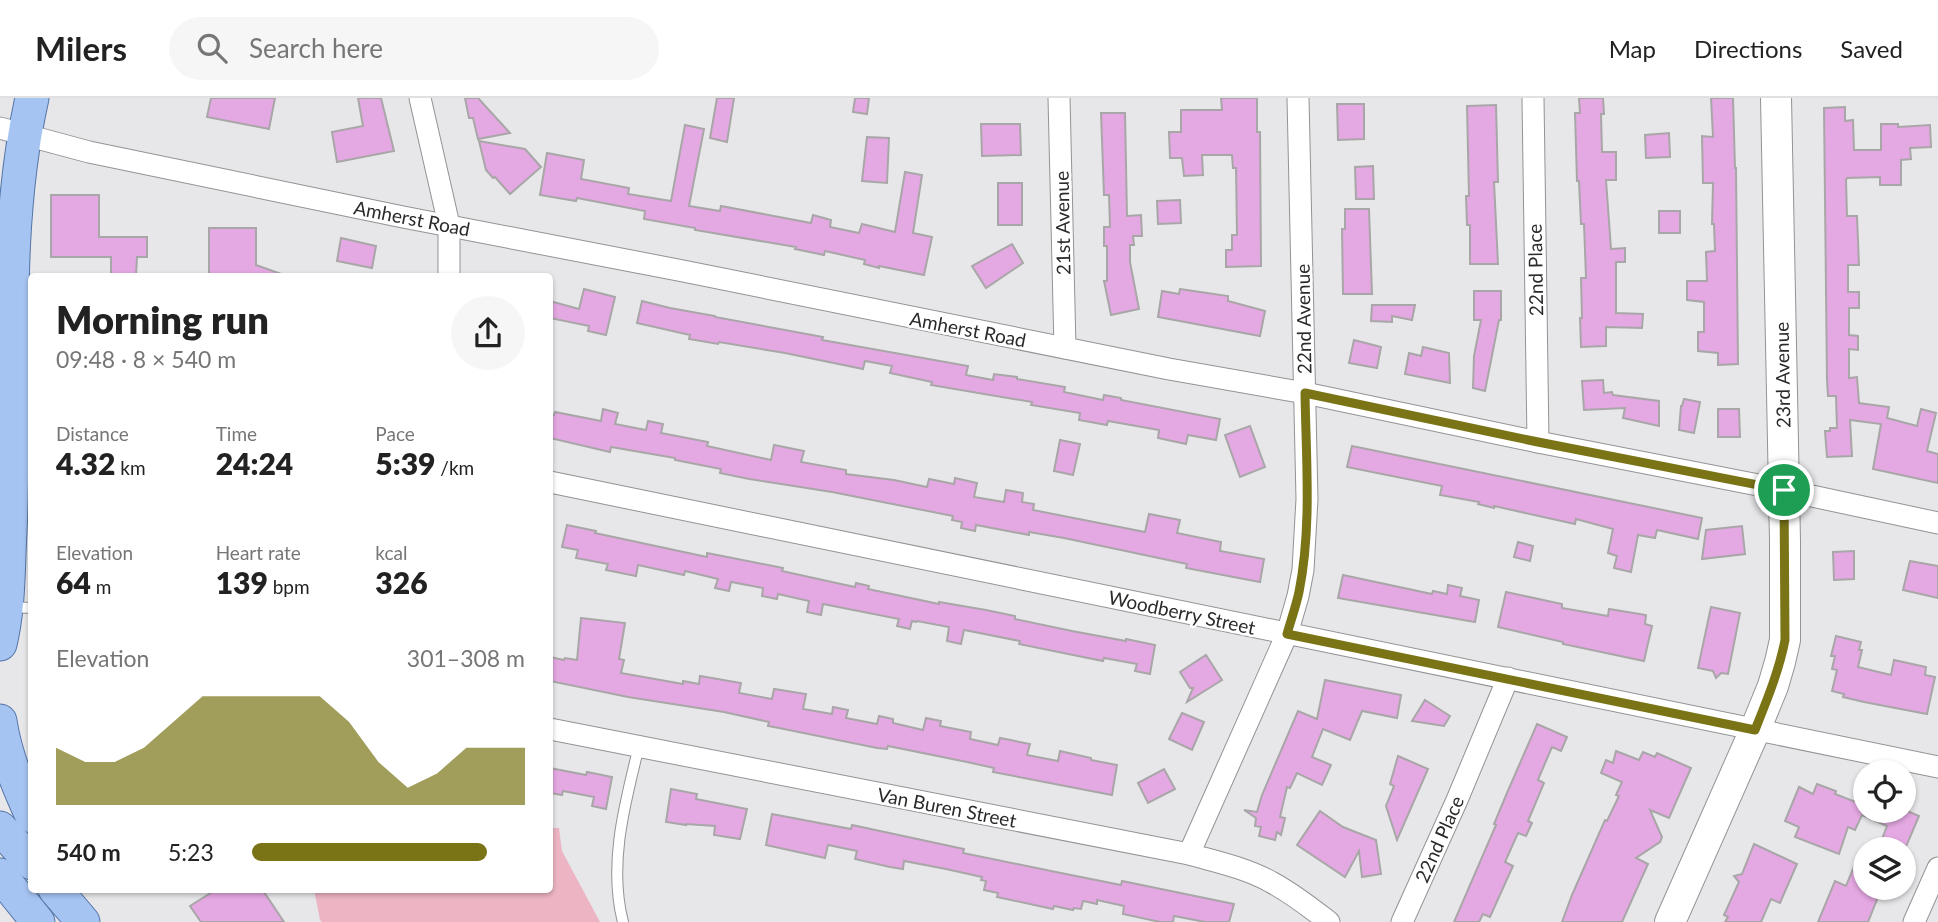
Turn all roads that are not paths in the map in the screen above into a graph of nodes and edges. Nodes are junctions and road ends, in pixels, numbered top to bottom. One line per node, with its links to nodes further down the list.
1 (32, 98): 7 (main road)
2 (419, 98): 8 (street)
3 (1059, 98): 10 (street, 21st Avenue)
4 (1298, 98): 11 (street, 22nd Avenue)
5 (1533, 98): 12 (street, 22nd Place)
6 (1776, 98): 14 (street, 23rd Avenue)
7 (11, 131): 8 (street, Amherst Road); 16 (main road)
8 (449, 225): 9 (street); 10 (street, Amherst Road)
9 (449, 273)
10 (1065, 348): 11 (street, Amherst Road)
11 (1305, 393): 12 (street, Amherst Road); 17 (street, 22nd Avenue)
12 (1538, 442): 14 (street, Amherst Road)
13 (553, 483): 17 (street, Woodberry Street)
14 (1784, 490): 15 (street, Amherst Road); 21 (street, 23rd Avenue)
15 (1938, 523)
16 (8, 630)
17 (1287, 634): 18 (street, Woodberry Street); 26 (street, 22nd Avenue)
18 (1508, 678): 21 (street, Woodberry Street); 37 (street, 22nd Place)
19 (0, 721): 24 (main road)
20 (553, 730): 22 (street, Van Buren Street)
21 (1755, 730): 23 (street, Woodberry Street); 38 (street, 23rd Avenue)
22 (639, 746): 26 (street, Van Buren Street); 35 (lane)
23 (1938, 767)
24 (28, 807)
25 (0, 828): 27 (main road)
26 (1189, 854): 36 (street, Van Buren Street)
27 (28, 859)
28 (1938, 868): 39 (street)
29 (0, 876): 32 (main road)
30 (58, 893): 33 (main road)
31 (71, 893): 34 (main road)
32 (31, 920)
33 (83, 922)
34 (89, 922)
35 (623, 922)
36 (1329, 922)
37 (1402, 922)
38 (1670, 922)
39 (1914, 922)

